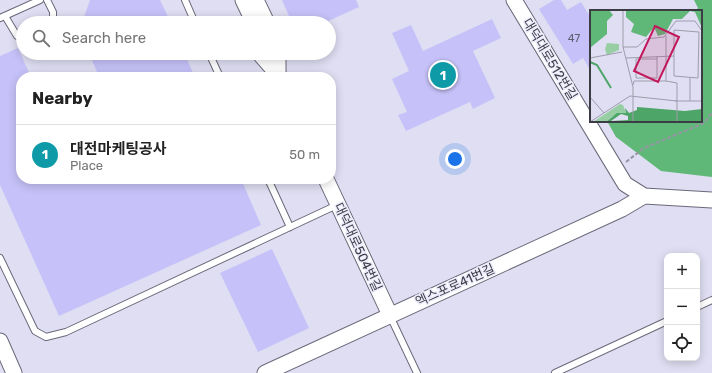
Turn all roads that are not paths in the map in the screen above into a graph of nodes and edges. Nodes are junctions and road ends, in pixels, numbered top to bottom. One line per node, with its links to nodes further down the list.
1 (40, 0): 13 (lane)
2 (47, 0): 8 (lane)
3 (184, 0): 9 (lane)
4 (234, 0): 10 (street)
5 (243, 0): 11 (street)
6 (256, 0): 12 (street)
7 (514, 0): 25 (street, 대덕대로512번길)
8 (52, 16)
9 (192, 16)
10 (242, 16)
11 (251, 16)
12 (264, 16)
13 (3, 17): 14 (lane)
14 (16, 35)
15 (212, 60): 19 (lane)
16 (265, 60): 20 (street)
17 (272, 60): 21 (street)
18 (278, 60): 22 (street)
19 (218, 72)
20 (276, 72)
21 (278, 72)
22 (279, 72)
23 (270, 184): 28 (lane)
24 (328, 184): 27 (street, 대덕대로504번길)
25 (644, 196): 26 (street, 대덕대로512번길); 32 (street, 엑스포로41번길)
26 (712, 200)
27 (338, 204): 28 (lane); 32 (street, 대덕대로504번길)
28 (290, 227): 29 (lane)
29 (0, 258)
30 (712, 300): 31 (lane)
31 (700, 306)
32 (390, 315): 36 (street, 엑스포로41번길); 37 (lane)
33 (664, 322): 38 (lane)
34 (0, 341): 35 (street)
35 (14, 373)
36 (265, 373)
37 (417, 373)
38 (555, 373)

